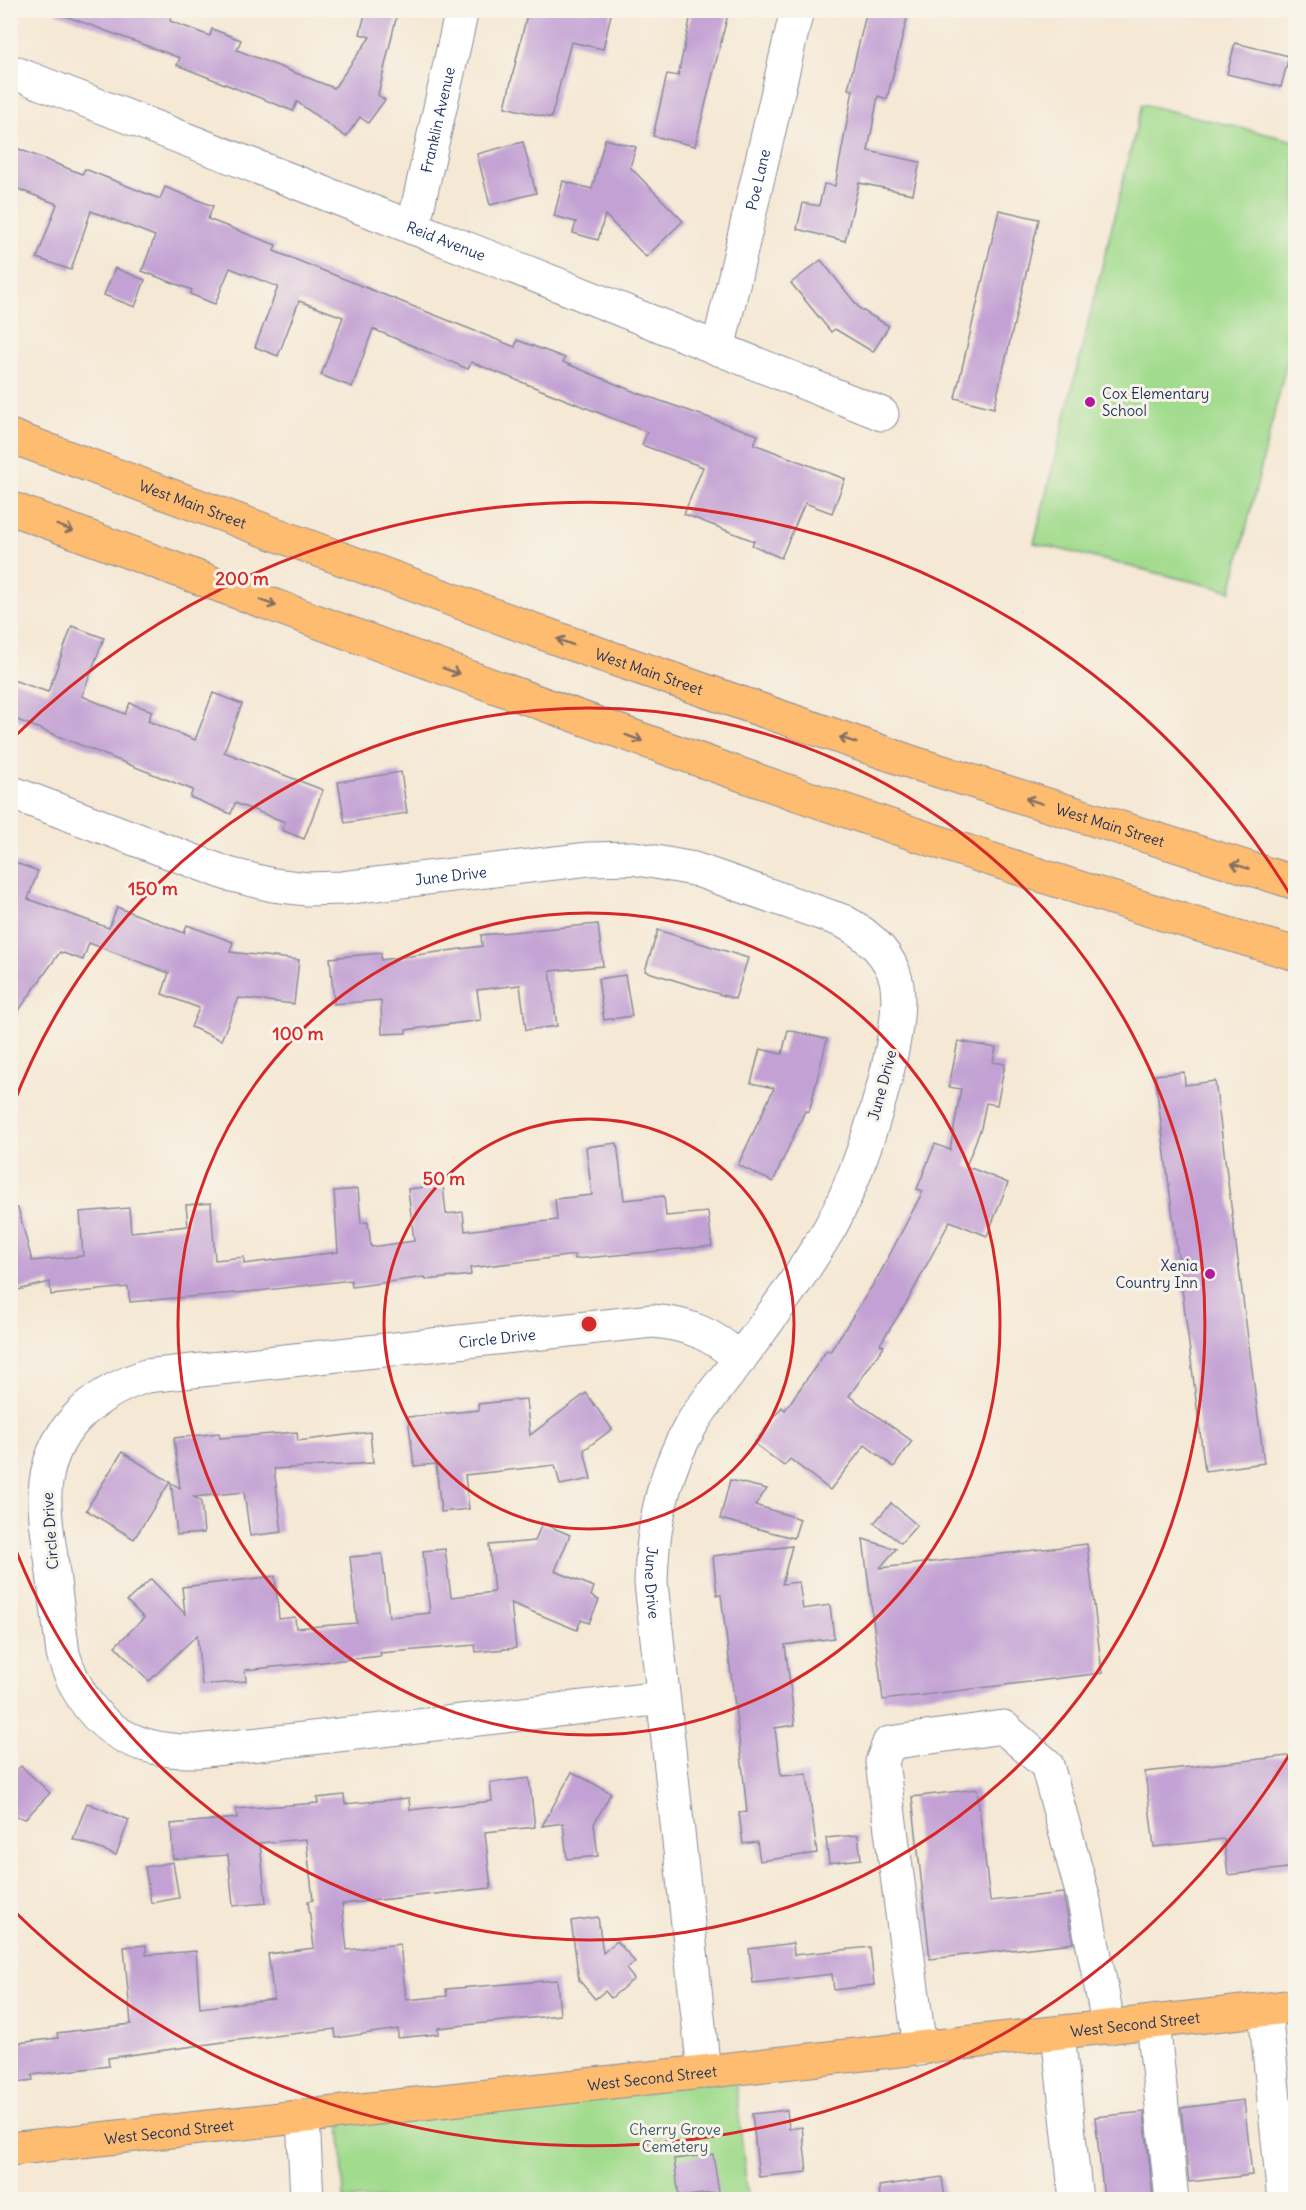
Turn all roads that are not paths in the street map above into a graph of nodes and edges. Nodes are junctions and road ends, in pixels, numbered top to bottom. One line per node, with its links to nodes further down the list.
1 (462, 10): 4 (street, Franklin Avenue)
2 (797, 10): 5 (street, Poe Lane)
3 (10, 71): 4 (street, Reid Avenue)
4 (413, 228): 5 (street, Reid Avenue)
5 (718, 349): 6 (street, Reid Avenue)
6 (882, 414)
7 (10, 436): 10 (main road, West Main Street, one-way to 7)
8 (10, 508): 11 (main road, one-way to 11)
9 (10, 792): 12 (street, June Drive)
10 (1296, 883)
11 (1296, 954)
12 (740, 1359): 13 (street, June Drive); 13 (street, Circle Drive)
13 (663, 1698): 20 (street, June Drive)
14 (1280, 2008): 15 (main road, West Second Street); 19 (street)
15 (1153, 2022): 16 (main road, West Second Street); 25 (street)
16 (1109, 2027): 17 (main road, West Second Street); 18 (street)
17 (1058, 2033): 18 (main road, West Second Street); 24 (street)
18 (920, 2049): 20 (main road, West Second Street)
19 (1283, 2071): 26 (street)
20 (704, 2072): 21 (main road, West Second Street)
21 (303, 2116): 22 (main road, West Second Street); 23 (street)
22 (10, 2149)
23 (307, 2199)
24 (1076, 2199)
25 (1172, 2199)
26 (1284, 2199)

